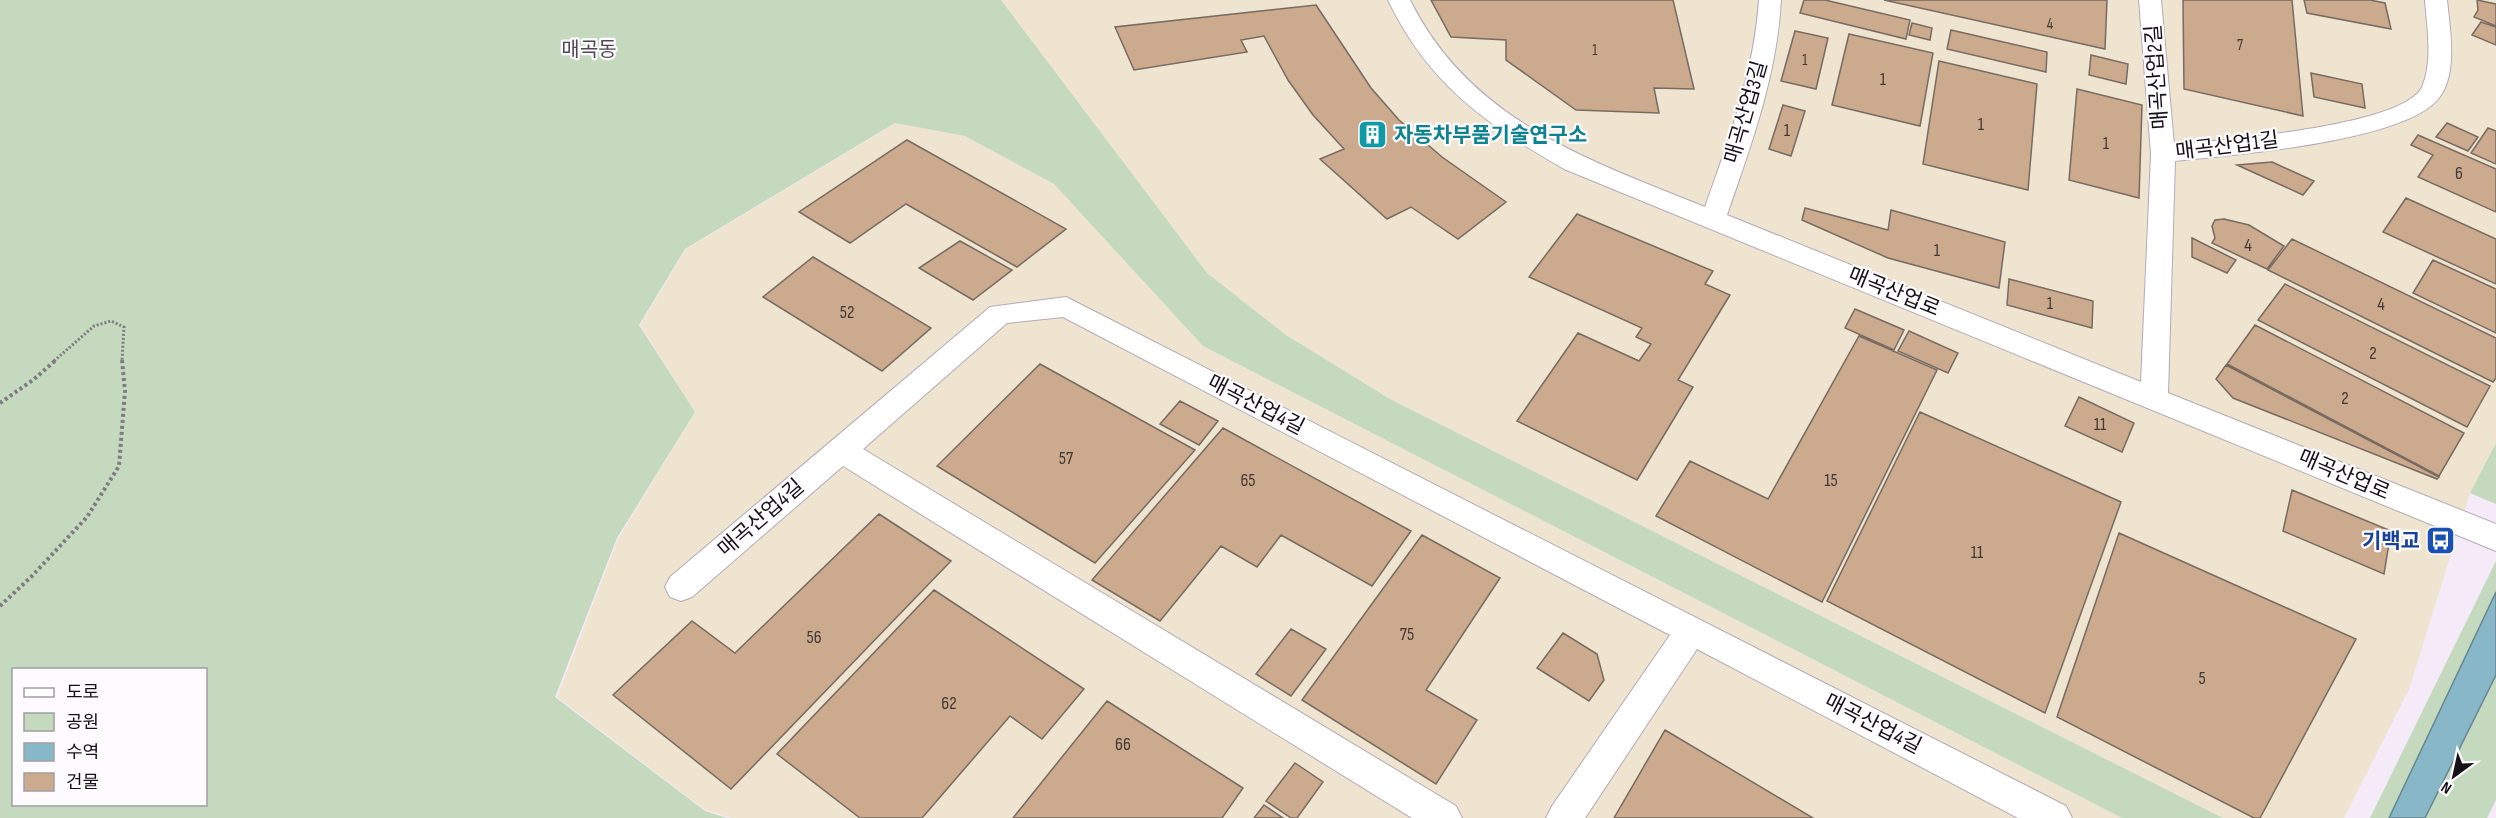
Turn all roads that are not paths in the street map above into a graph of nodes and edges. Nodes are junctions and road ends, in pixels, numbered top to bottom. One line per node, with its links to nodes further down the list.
1 (1399, 0): 6 (street, 매곡산업로)
2 (1770, 0): 6 (street, 매곡산업3길)
3 (2150, 0): 5 (street, 매곡산업2길)
4 (2436, 0): 5 (street, 매곡산업1길)
5 (2163, 154): 7 (street, 매곡산업1길)
6 (1712, 221): 7 (street, 매곡산업로)
7 (2154, 398): 9 (street, 매곡산업로)
8 (841, 450): 10 (street, 매곡산업4길); 11 (street, 매곡산업4길); 12 (street)
9 (2496, 538)
10 (681, 587)
11 (1691, 631): 13 (street); 14 (street, 매곡산업4길)
12 (1444, 818)
13 (1564, 818)
14 (2054, 818)

